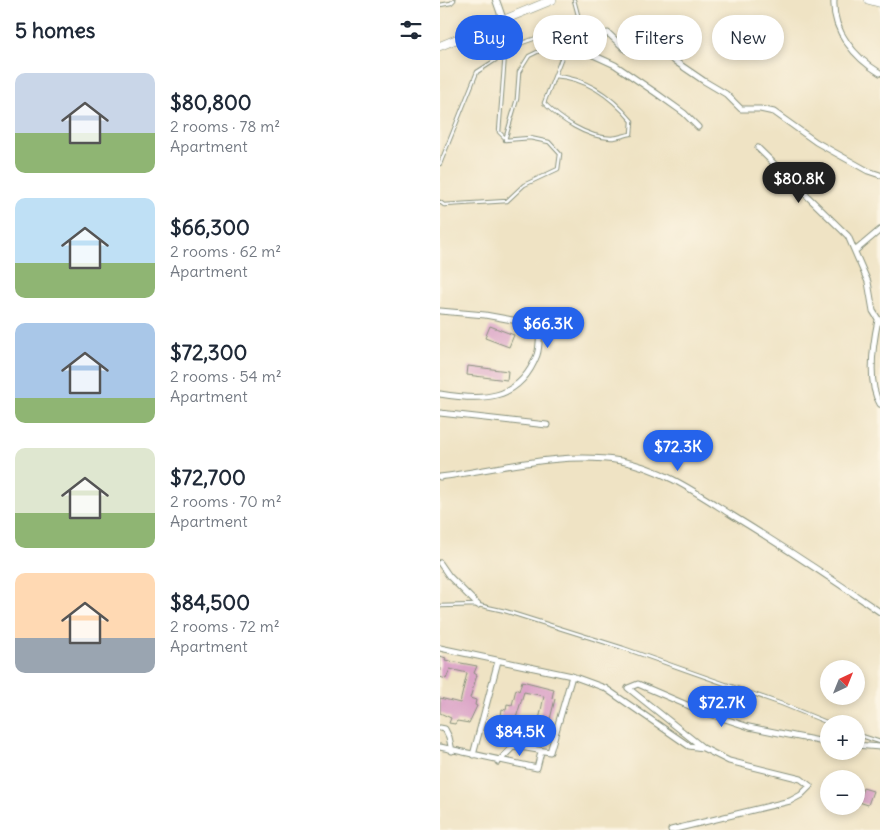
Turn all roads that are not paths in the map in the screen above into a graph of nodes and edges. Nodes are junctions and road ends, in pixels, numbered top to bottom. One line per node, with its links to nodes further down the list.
1 (454, 0): 8 (lane)
2 (496, 0): 9 (street)
3 (552, 0): 10 (main road)
4 (574, 0): 11 (lane)
5 (834, 0): 20 (street)
6 (869, 0): 7 (main road)
7 (880, 3)
8 (440, 5)
9 (501, 15)
10 (515, 15)
11 (578, 15)
12 (607, 34): 26 (street)
13 (455, 40): 14 (main road)
14 (440, 46)
15 (533, 54): 23 (lane)
16 (495, 60): 25 (lane)
17 (505, 60): 23 (lane)
18 (561, 60): 21 (lane)
19 (604, 60): 22 (street)
20 (880, 73)
21 (554, 76): 21 (lane)
22 (698, 127)
23 (506, 139): 27 (lane)
24 (758, 148): 29 (street)
25 (440, 164)
26 (880, 175)
27 (440, 202)
28 (880, 230): 29 (street)
29 (854, 251): 31 (street)
30 (440, 311): 32 (street)
31 (879, 321): 33 (street)
32 (440, 394)
33 (880, 404)
34 (440, 413): 35 (street)
35 (547, 425)
36 (440, 477): 40 (street)
37 (440, 563): 38 (street)
38 (478, 605): 39 (lane); 44 (lane)
39 (440, 606)
40 (880, 612)
41 (440, 648): 42 (street)
42 (498, 662): 43 (street); 55 (street)
43 (572, 676): 51 (street); 54 (street)
44 (820, 720)
45 (440, 728): 53 (street)
46 (865, 737): 48 (lane)
47 (820, 740): 51 (street)
48 (880, 742)
49 (865, 746): 52 (street)
50 (440, 748): 53 (street)
51 (703, 748): 57 (street)
52 (880, 748)
53 (452, 750): 55 (street)
54 (541, 752): 56 (street); 56 (street)
55 (473, 755): 56 (street)
56 (498, 762)
57 (670, 830)

